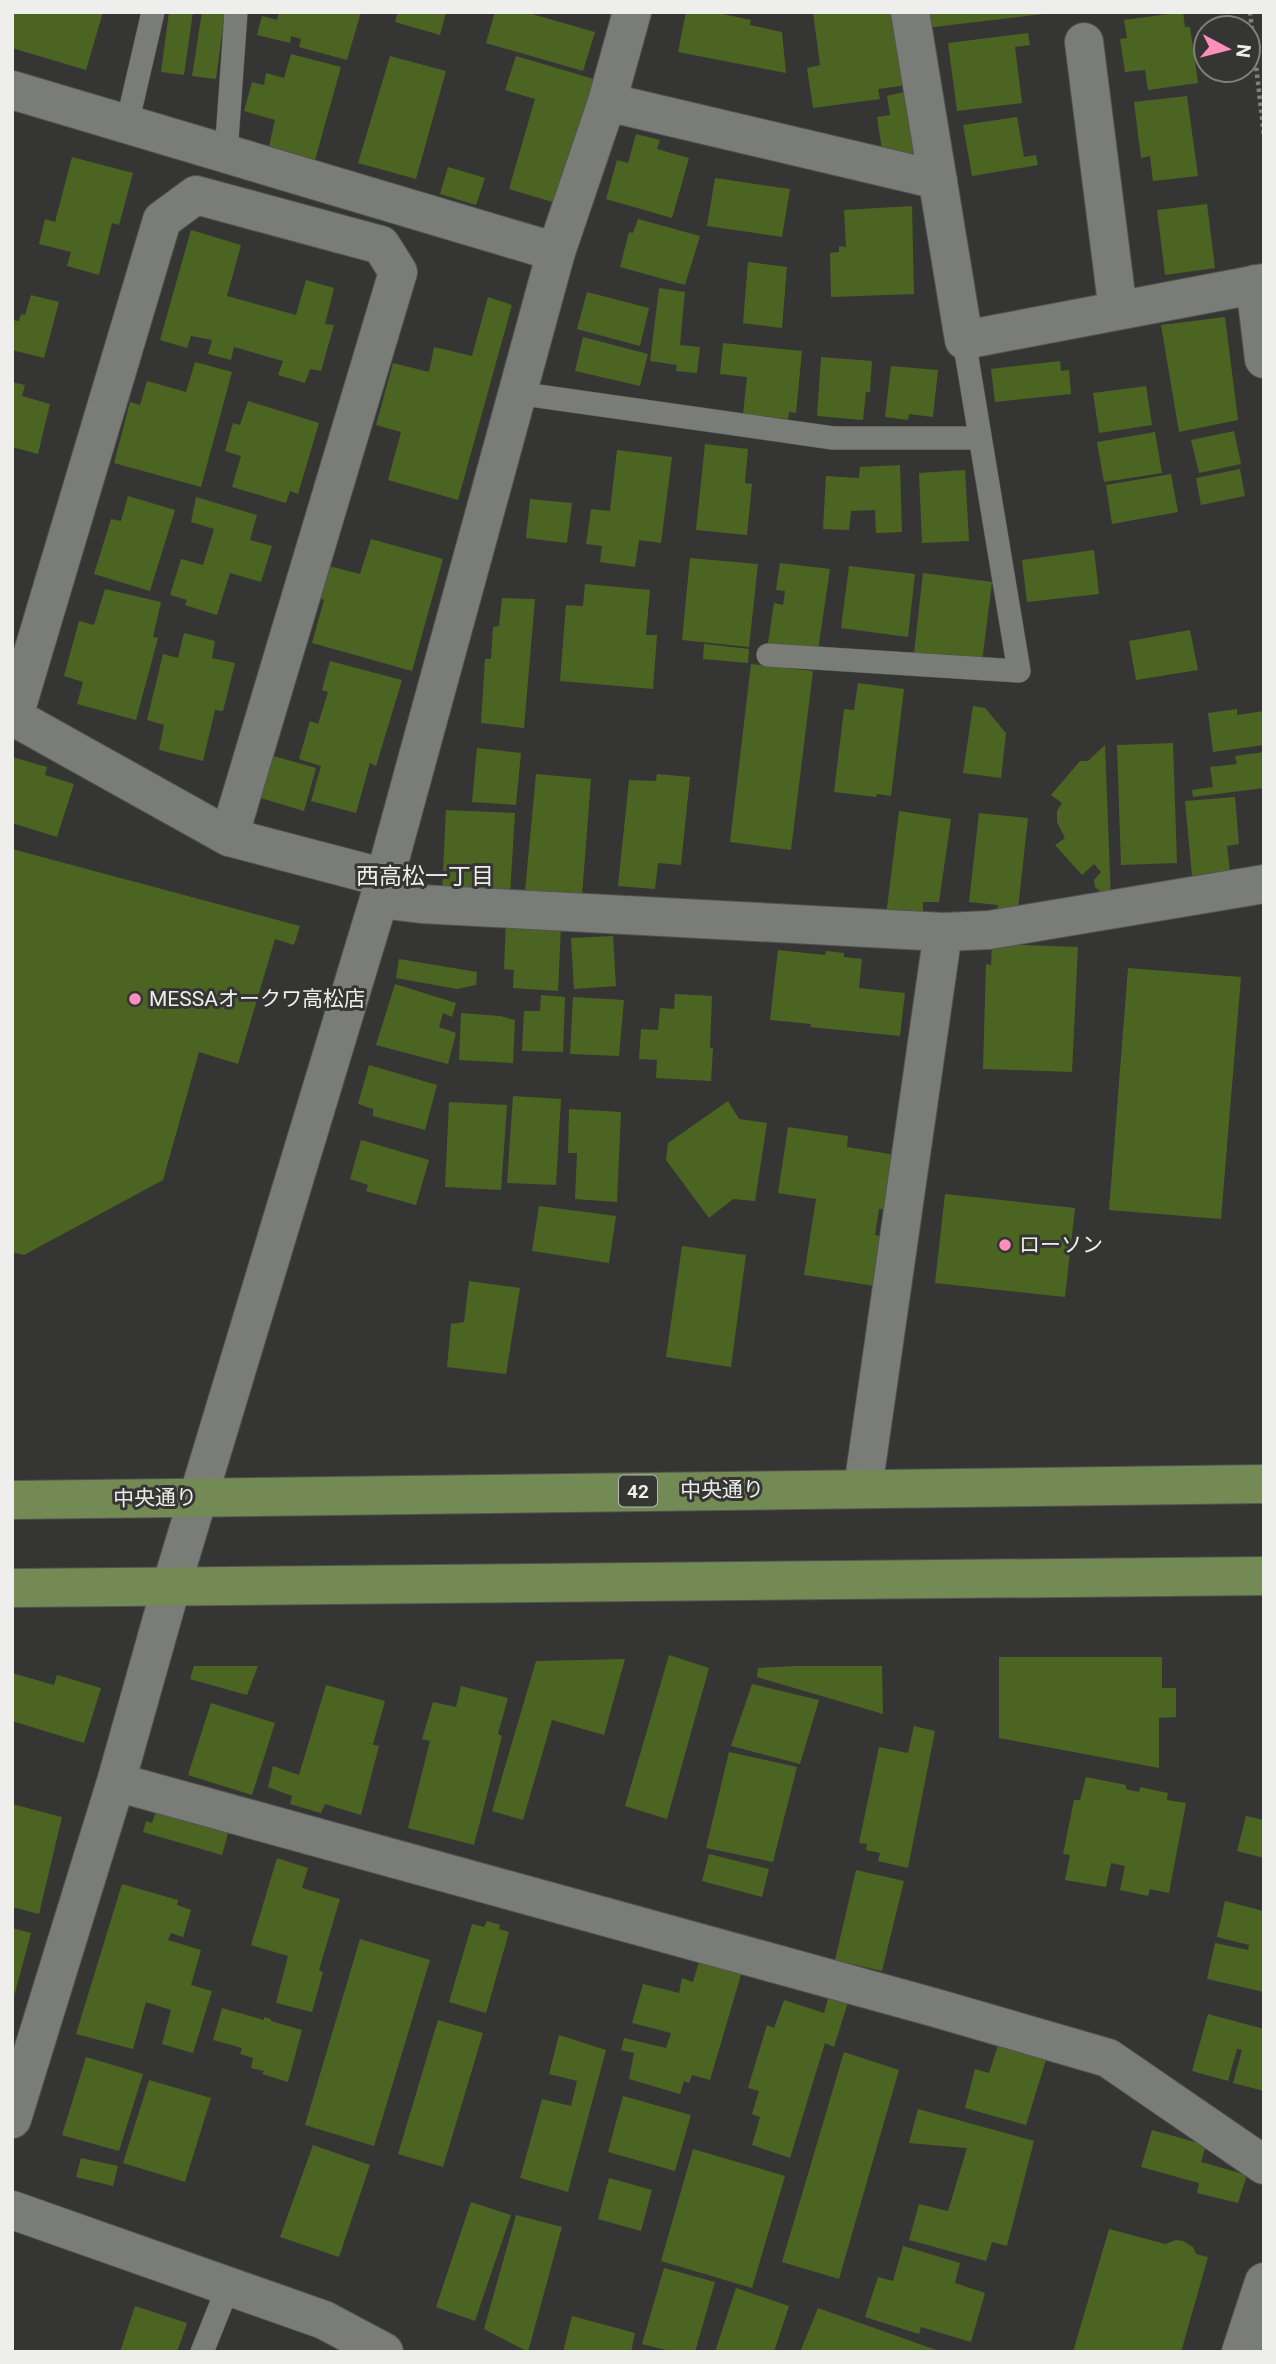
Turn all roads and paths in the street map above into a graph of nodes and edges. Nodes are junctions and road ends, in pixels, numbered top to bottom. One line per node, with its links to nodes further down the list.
1 (153, 12): 9 (lane)
2 (236, 12): 11 (lane)
3 (632, 12): 8 (street)
4 (910, 12): 12 (street)
5 (1250, 12): 10 (path)
6 (1084, 42): 15 (street)
7 (12, 90): 9 (street)
8 (607, 102): 12 (street); 13 (street)
9 (127, 124): 11 (street)
10 (1264, 136)
11 (226, 154): 13 (street)
12 (938, 180): 16 (street)
13 (556, 253): 18 (street)
14 (1259, 283): 15 (street); 17 (street)
15 (1118, 311): 16 (street)
16 (964, 340): 19 (lane)
17 (1264, 359)
18 (517, 393): 19 (lane); 24 (street)
19 (980, 438): 20 (lane)
20 (768, 655)
21 (13, 716): 22 (street); 22 (street)
22 (229, 837): 24 (street)
23 (1264, 884): 25 (street)
24 (382, 888): 25 (street); 28 (street)
25 (943, 932): 27 (street)
26 (1264, 1484): 27 (highway, 中央通り / 42)
27 (863, 1488): 28 (highway, 中央通り / 42)
28 (199, 1497): 29 (highway, 中央通り / 42); 31 (street)
29 (12, 1500)
30 (1264, 1576): 31 (highway)
31 (171, 1587): 32 (highway); 33 (street)
32 (12, 1588)
33 (116, 1782): 34 (street); 35 (street)
34 (12, 2119)
35 (1264, 2165)
36 (12, 2210): 38 (street)
37 (1264, 2282): 41 (street)
38 (228, 2287): 39 (lane); 40 (street)
39 (202, 2352)
40 (384, 2352)
41 (1241, 2352)

